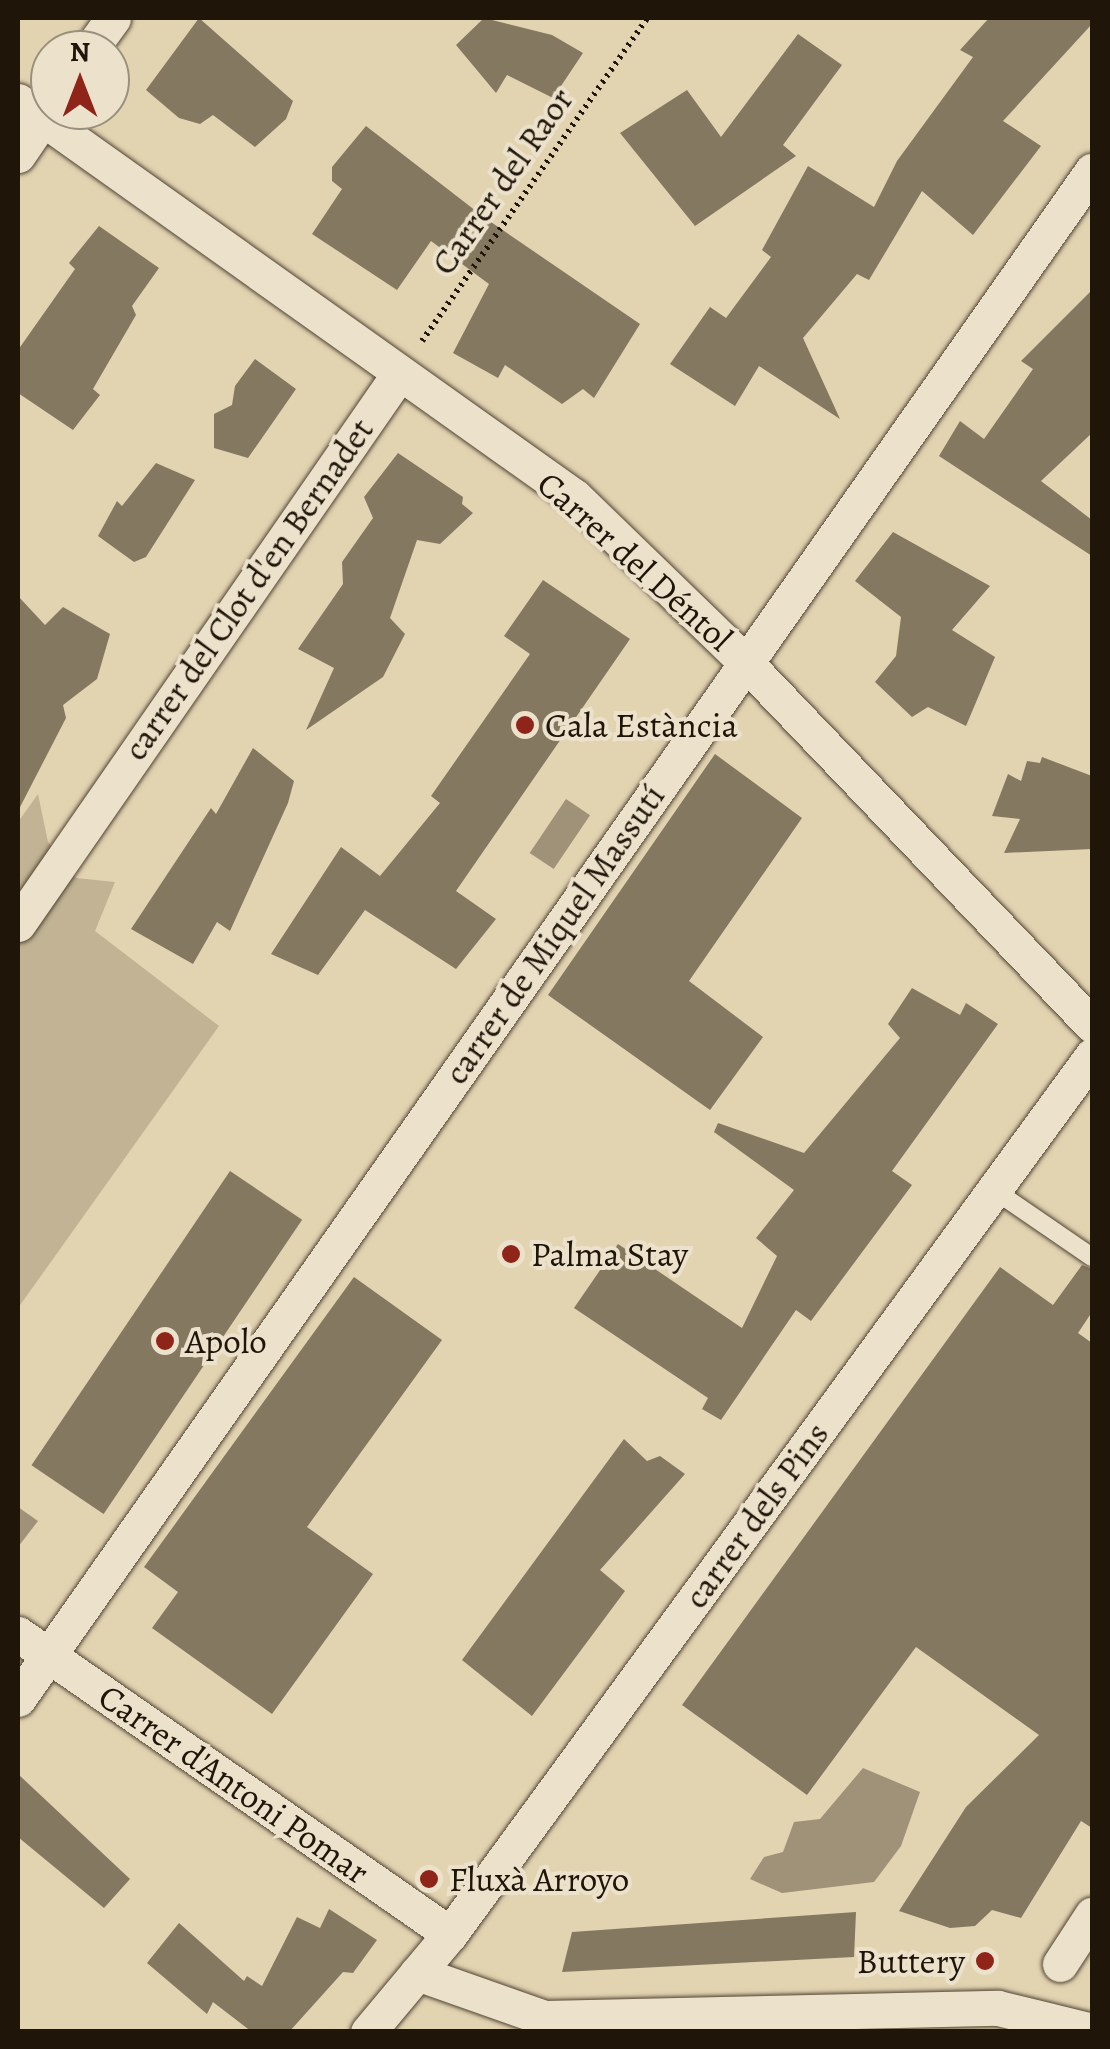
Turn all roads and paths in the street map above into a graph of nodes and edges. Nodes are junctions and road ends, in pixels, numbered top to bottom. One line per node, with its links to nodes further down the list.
1 (647, 18): 6 (path, Carrer del Raor)
2 (30, 127): 4 (street)
3 (68, 130): 6 (street, Carrer del Déntol)
4 (18, 155)
5 (1092, 171): 7 (street, carrer de Miquel Massutí)
6 (399, 374): 7 (street, Carrer del Déntol); 8 (street, carrer del Clot d'en Bernadet)
7 (745, 662): 9 (street, Carrer del Déntol); 14 (street, carrer de Miquel Massutí)
8 (18, 924)
9 (1092, 1025)
10 (1092, 1056): 11 (street, carrer dels Pins)
11 (994, 1190): 12 (lane); 17 (street, carrer dels Pins)
12 (1092, 1257)
13 (18, 1634): 14 (street, Carrer d'Antoni Pomar)
14 (48, 1656): 15 (street, carrer de Miquel Massutí); 17 (street, Carrer d'Antoni Pomar)
15 (18, 1699)
16 (1092, 1915): 18 (street)
17 (450, 1934): 19 (street, carrer dels Pins)
18 (1060, 1964)
19 (417, 1973): 20 (street); 21 (street)
20 (1092, 2031)
21 (368, 2032)

